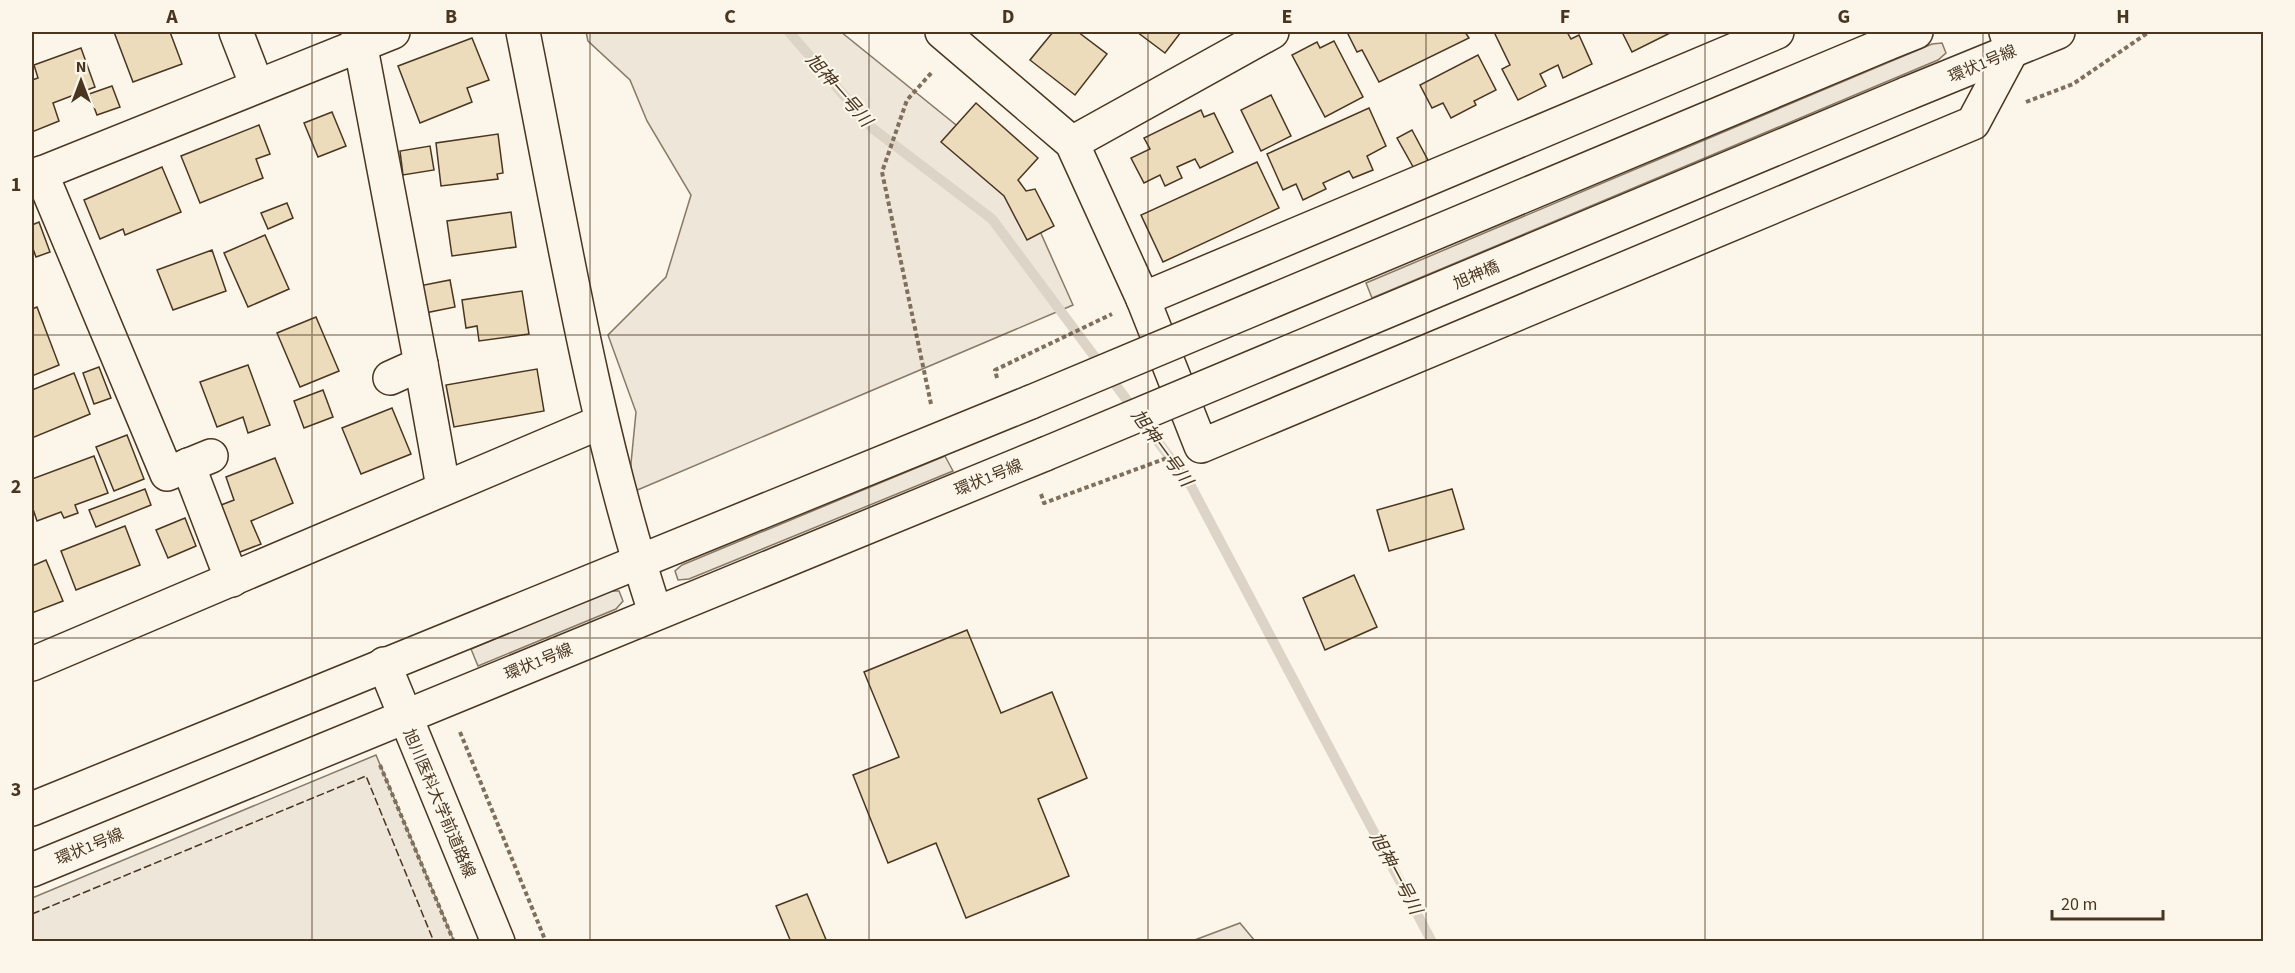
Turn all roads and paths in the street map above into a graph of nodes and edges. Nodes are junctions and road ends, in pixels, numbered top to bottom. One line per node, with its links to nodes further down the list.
1 (236, 32): 12 (street)
2 (393, 32): 10 (street)
3 (523, 32): 22 (street)
4 (1272, 32): 15 (street)
5 (1777, 32): 17 (street)
6 (1916, 32): 27 (street, bridge)
7 (2058, 32): 11 (street, 環状1号線)
8 (2150, 32): 14 (path)
9 (958, 36): 15 (street); 21 (path)
10 (359, 38): 12 (street); 18 (street)
11 (2009, 41): 13 (street, 環状1号線); 14 (street)
12 (257, 86): 16 (street)
13 (1906, 94): 24 (street, 旭神橋, bridge)
14 (1973, 123): 23 (street)
15 (1072, 142): 17 (street)
16 (36, 176): 28 (street)
17 (1143, 299): 20 (path); 23 (street)
18 (421, 364): 19 (street); 25 (street)
19 (390, 378)
20 (999, 384)
21 (933, 411)
22 (601, 422): 25 (street); 27 (street)
23 (1201, 446): 26 (path)
24 (1045, 454): 29 (street, 環状1号線)
25 (443, 487): 28 (street)
26 (1040, 493)
27 (639, 561): 29 (street); 31 (street)
28 (232, 580): 30 (street)
29 (655, 612): 32 (street, 環状1号線)
30 (32, 664)
31 (384, 664): 32 (street, 旭川医科大学前道路線); 35 (street)
32 (404, 716): 36 (street, 環状1号線); 38 (street, 旭川医科大学前道路線)
33 (456, 723): 39 (path)
34 (376, 755): 37 (path)
35 (32, 809)
36 (32, 870)
37 (454, 942)
38 (498, 942)
39 (546, 942)

